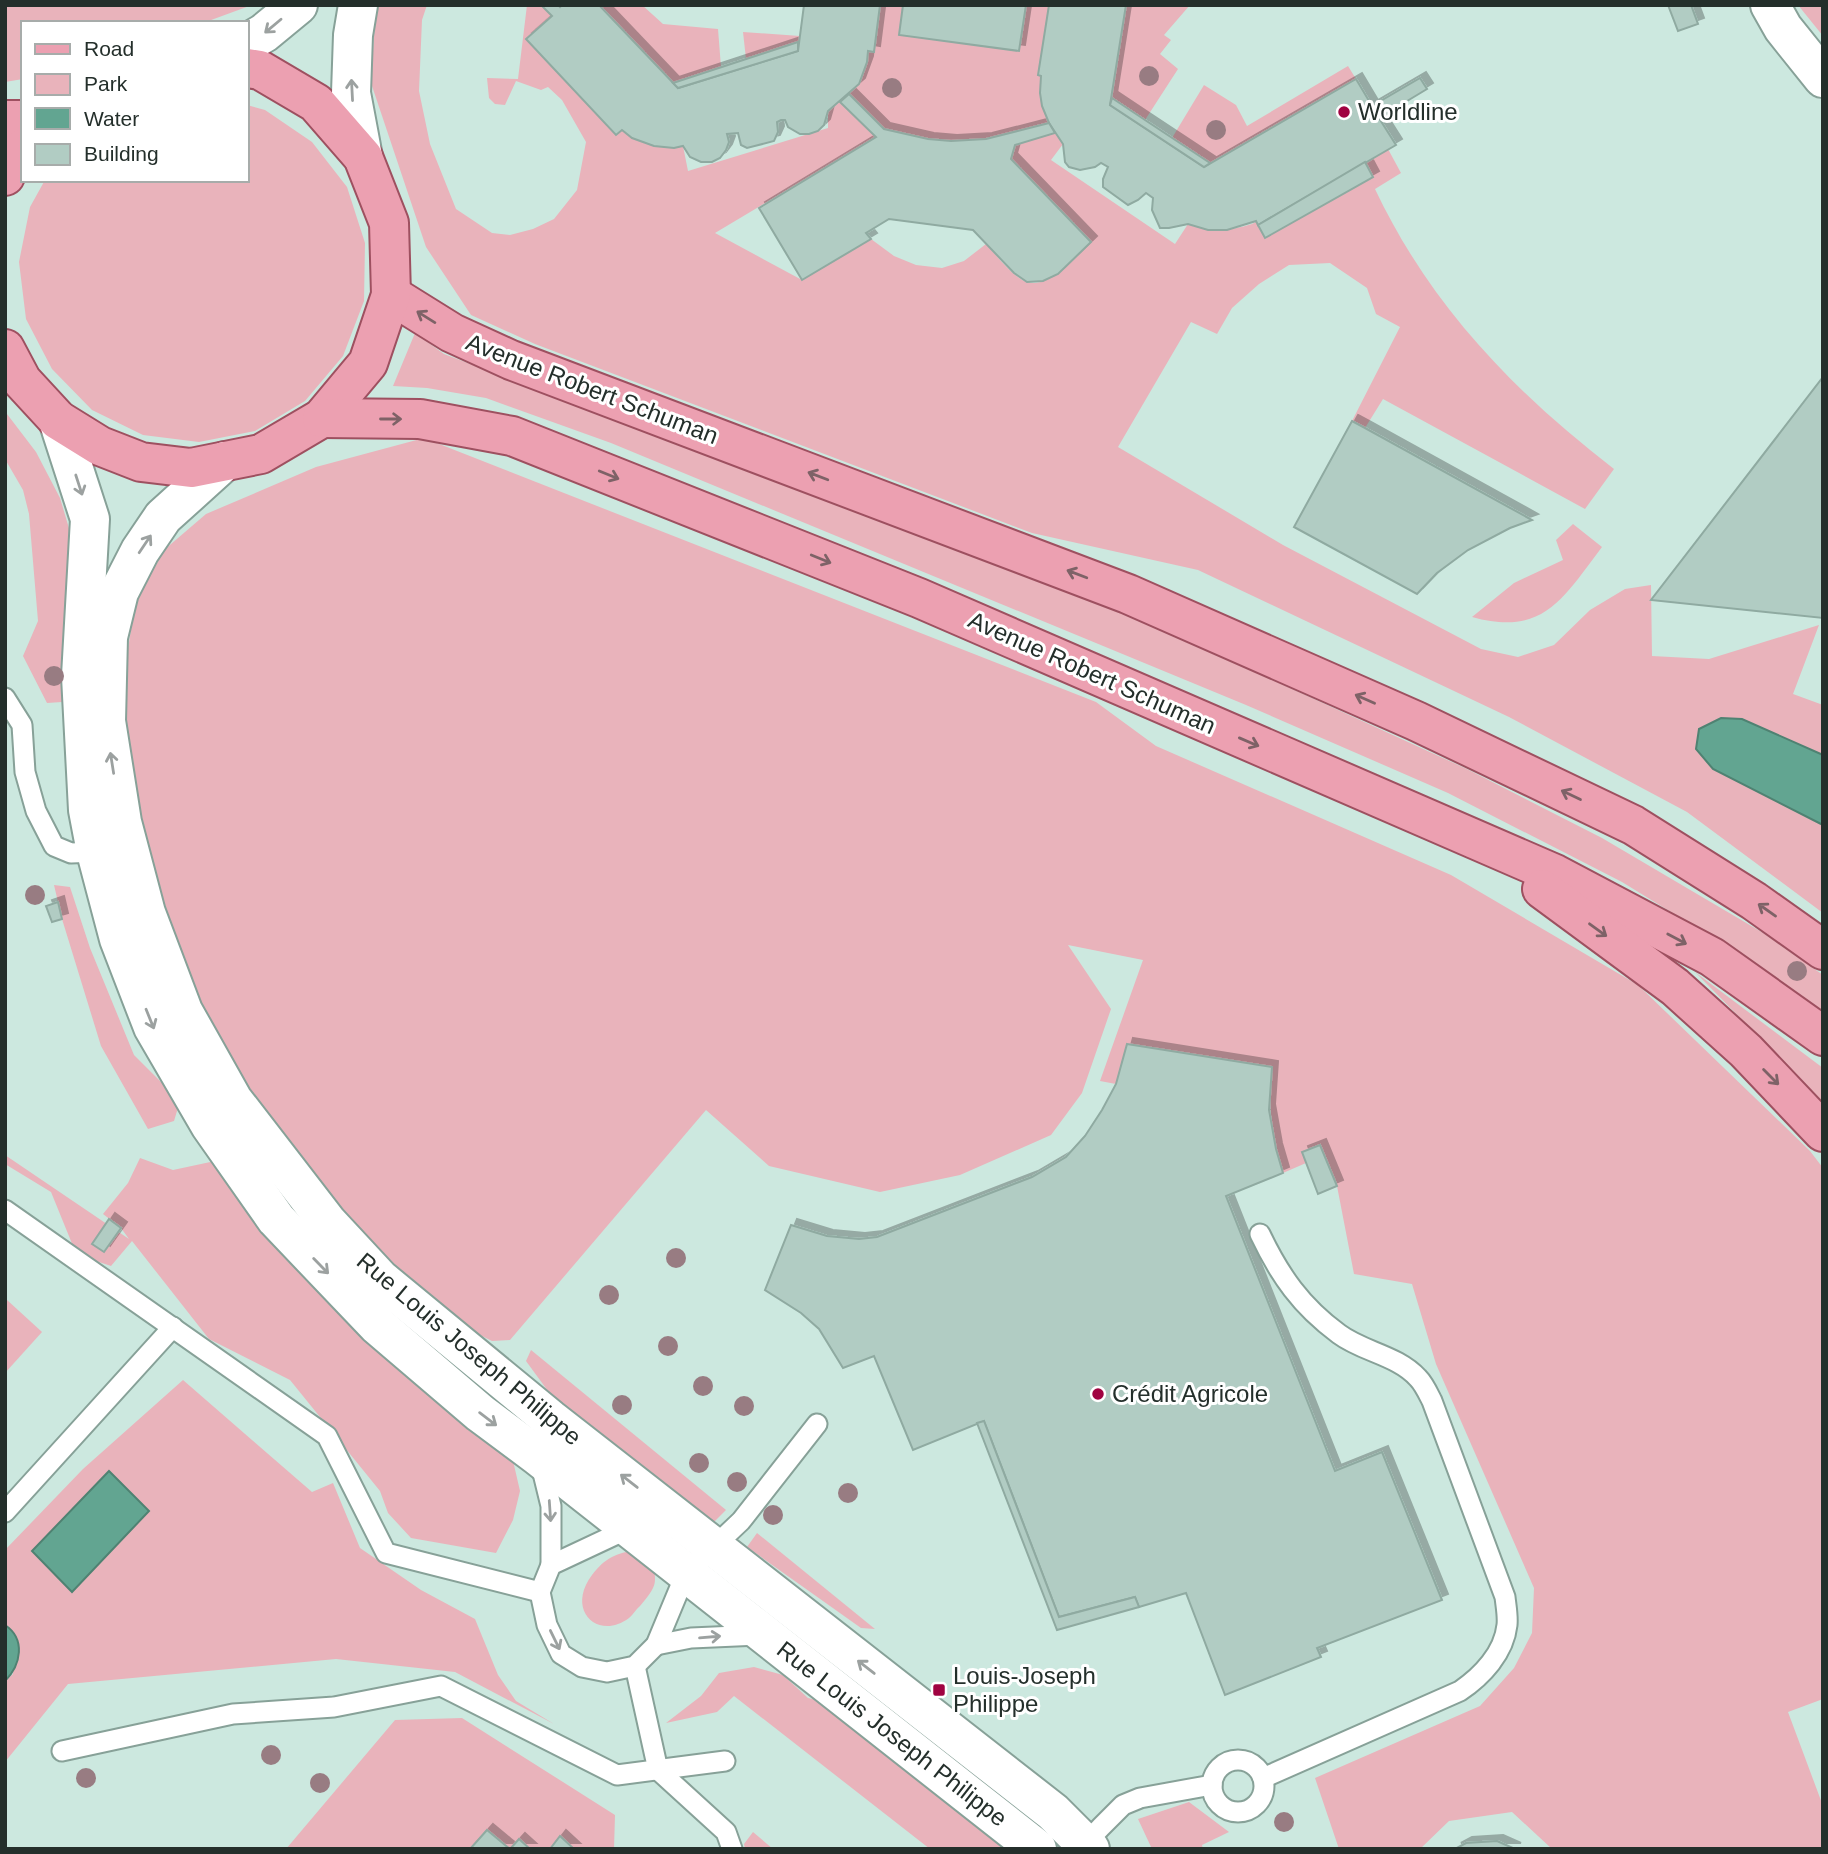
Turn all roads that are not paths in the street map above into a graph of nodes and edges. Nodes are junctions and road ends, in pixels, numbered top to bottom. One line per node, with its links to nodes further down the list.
1 (298, 5): 4 (main road, one-way to 4)
2 (358, 5): 8 (main road, one-way to 2)
3 (1770, 5): 6 (main road)
4 (248, 42)
5 (248, 68): 8 (main road)
6 (1823, 78)
7 (21, 151): 9 (main road)
8 (363, 157): 10 (main road)
9 (5, 176)
10 (391, 295): 12 (main road); 19 (main road, Avenue Robert Schuman, one-way to 10)
11 (5, 349): 13 (main road)
12 (322, 418): 14 (main road); 16 (main road, Avenue Robert Schuman, one-way to 16)
13 (58, 420): 14 (main road); 18 (main road, Rue Louis Joseph Philippe, one-way to 18)
14 (225, 461): 17 (main road, Rue Louis Joseph Philippe, one-way to 14)
15 (5, 698): 18 (lane)
16 (1395, 804): 21 (main road, Avenue Robert Schuman, one-way to 21); 24 (main road, one-way to 24)
17 (122, 822): 18 (lane); 20 (main road, Rue Louis Joseph Philippe)
18 (96, 852): 20 (lane); 23 (main road, Rue Louis Joseph Philippe, one-way to 23)
19 (1823, 950)
20 (183, 1011): 22 (main road, Rue Louis Joseph Philippe)
21 (1823, 1036)
22 (217, 1071): 23 (lane); 26 (main road, Rue Louis Joseph Philippe)
23 (210, 1125): 26 (lane); 30 (main road, Rue Louis Joseph Philippe, one-way to 30)
24 (1823, 1132)
25 (5, 1210): 28 (lane)
26 (328, 1223): 33 (main road, Rue Louis Joseph Philippe, one-way to 26)
27 (1260, 1234): 43 (lane)
28 (173, 1327): 31 (lane); 35 (lane)
29 (817, 1424): 33 (lane)
30 (539, 1457): 32 (main road, Rue Louis Joseph Philippe); 34 (lane, one-way to 34)
31 (5, 1513)
32 (629, 1527): 33 (main road, Rue Louis Joseph Philippe); 34 (lane)
33 (700, 1560): 36 (main road, Rue Louis Joseph Philippe); 37 (lane); 45 (main road, Rue Louis Joseph Philippe, one-way to 33)
34 (551, 1565): 35 (lane)
35 (540, 1592): 38 (lane, one-way to 38)
36 (766, 1636): 37 (lane, one-way to 36); 39 (main road, Rue Louis Joseph Philippe)
37 (656, 1645): 38 (lane)
38 (635, 1666): 42 (lane)
39 (849, 1701): 45 (lane); 47 (main road, Rue Louis Joseph Philippe)
40 (62, 1751): 42 (lane)
41 (725, 1761): 42 (lane)
42 (658, 1770): 46 (lane)
43 (1263, 1778): 44 (lane); 44 (lane)
44 (1212, 1785): 45 (lane)
45 (1087, 1847)
46 (732, 1849)
47 (1037, 1849)

